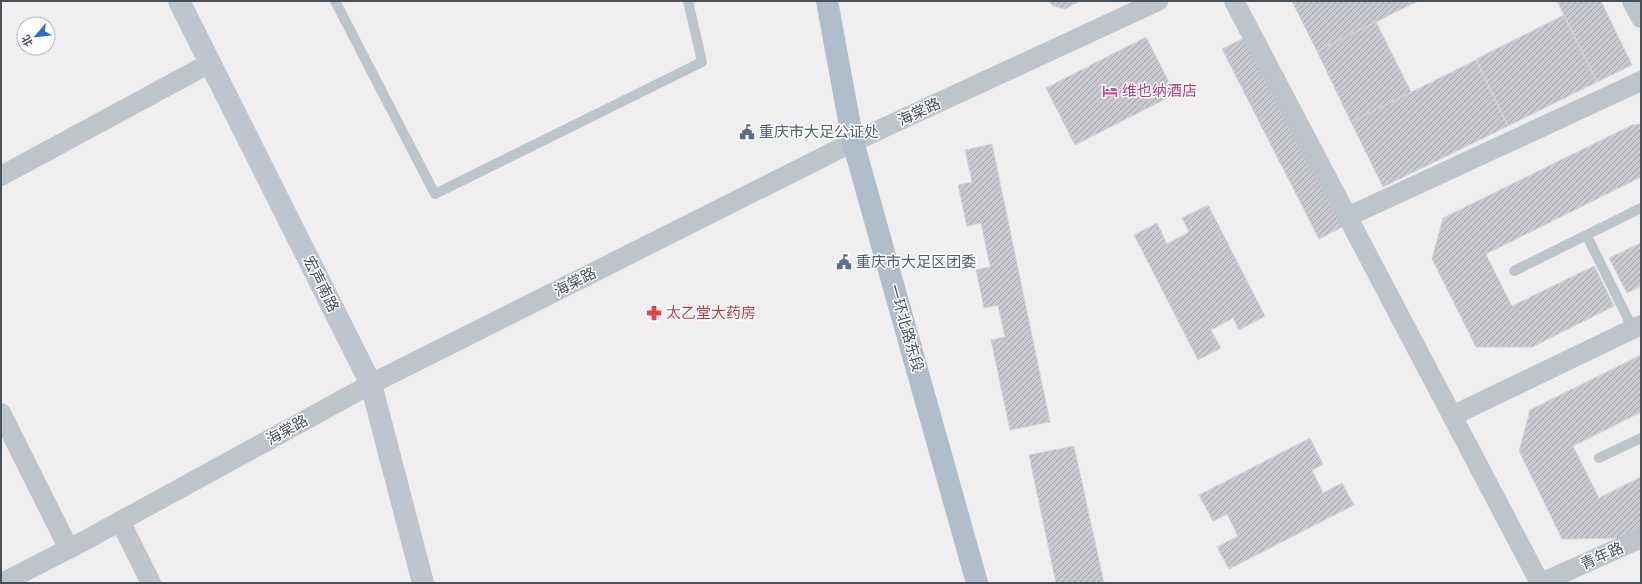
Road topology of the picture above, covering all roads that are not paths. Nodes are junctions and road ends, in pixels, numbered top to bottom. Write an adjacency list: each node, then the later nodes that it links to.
1 (178, 1): 9 (street, 宏声南路)
2 (334, 1): 3 (lane)
3 (688, 1)
4 (827, 1): 11 (main road, 一环北路东段)
5 (1158, 1): 11 (street, 海棠路)
6 (1234, 1): 14 (street)
7 (1632, 1): 8 (street)
8 (1641, 18)
9 (210, 63): 12 (street); 18 (street, 宏声南路)
10 (1641, 81): 14 (street)
11 (854, 142): 18 (street, 海棠路); 29 (main road, 一环北路东段)
12 (1, 176)
13 (1641, 208): 15 (lane)
14 (1347, 217): 20 (street)
15 (1587, 236): 16 (lane); 17 (lane)
16 (1514, 271)
17 (1637, 327): 20 (street)
18 (372, 384): 23 (street, 海棠路); 28 (street, 宏声南路)
19 (1, 413): 25 (street)
20 (1452, 416): 30 (street)
21 (1641, 438): 22 (lane)
22 (1599, 458)
23 (120, 521): 25 (street, 海棠路); 27 (street)
24 (1641, 538): 30 (street, 青年路)
25 (68, 549): 26 (street, 海棠路)
26 (2, 583)
27 (151, 583)
28 (424, 583)
29 (977, 583)
30 (1541, 583)

